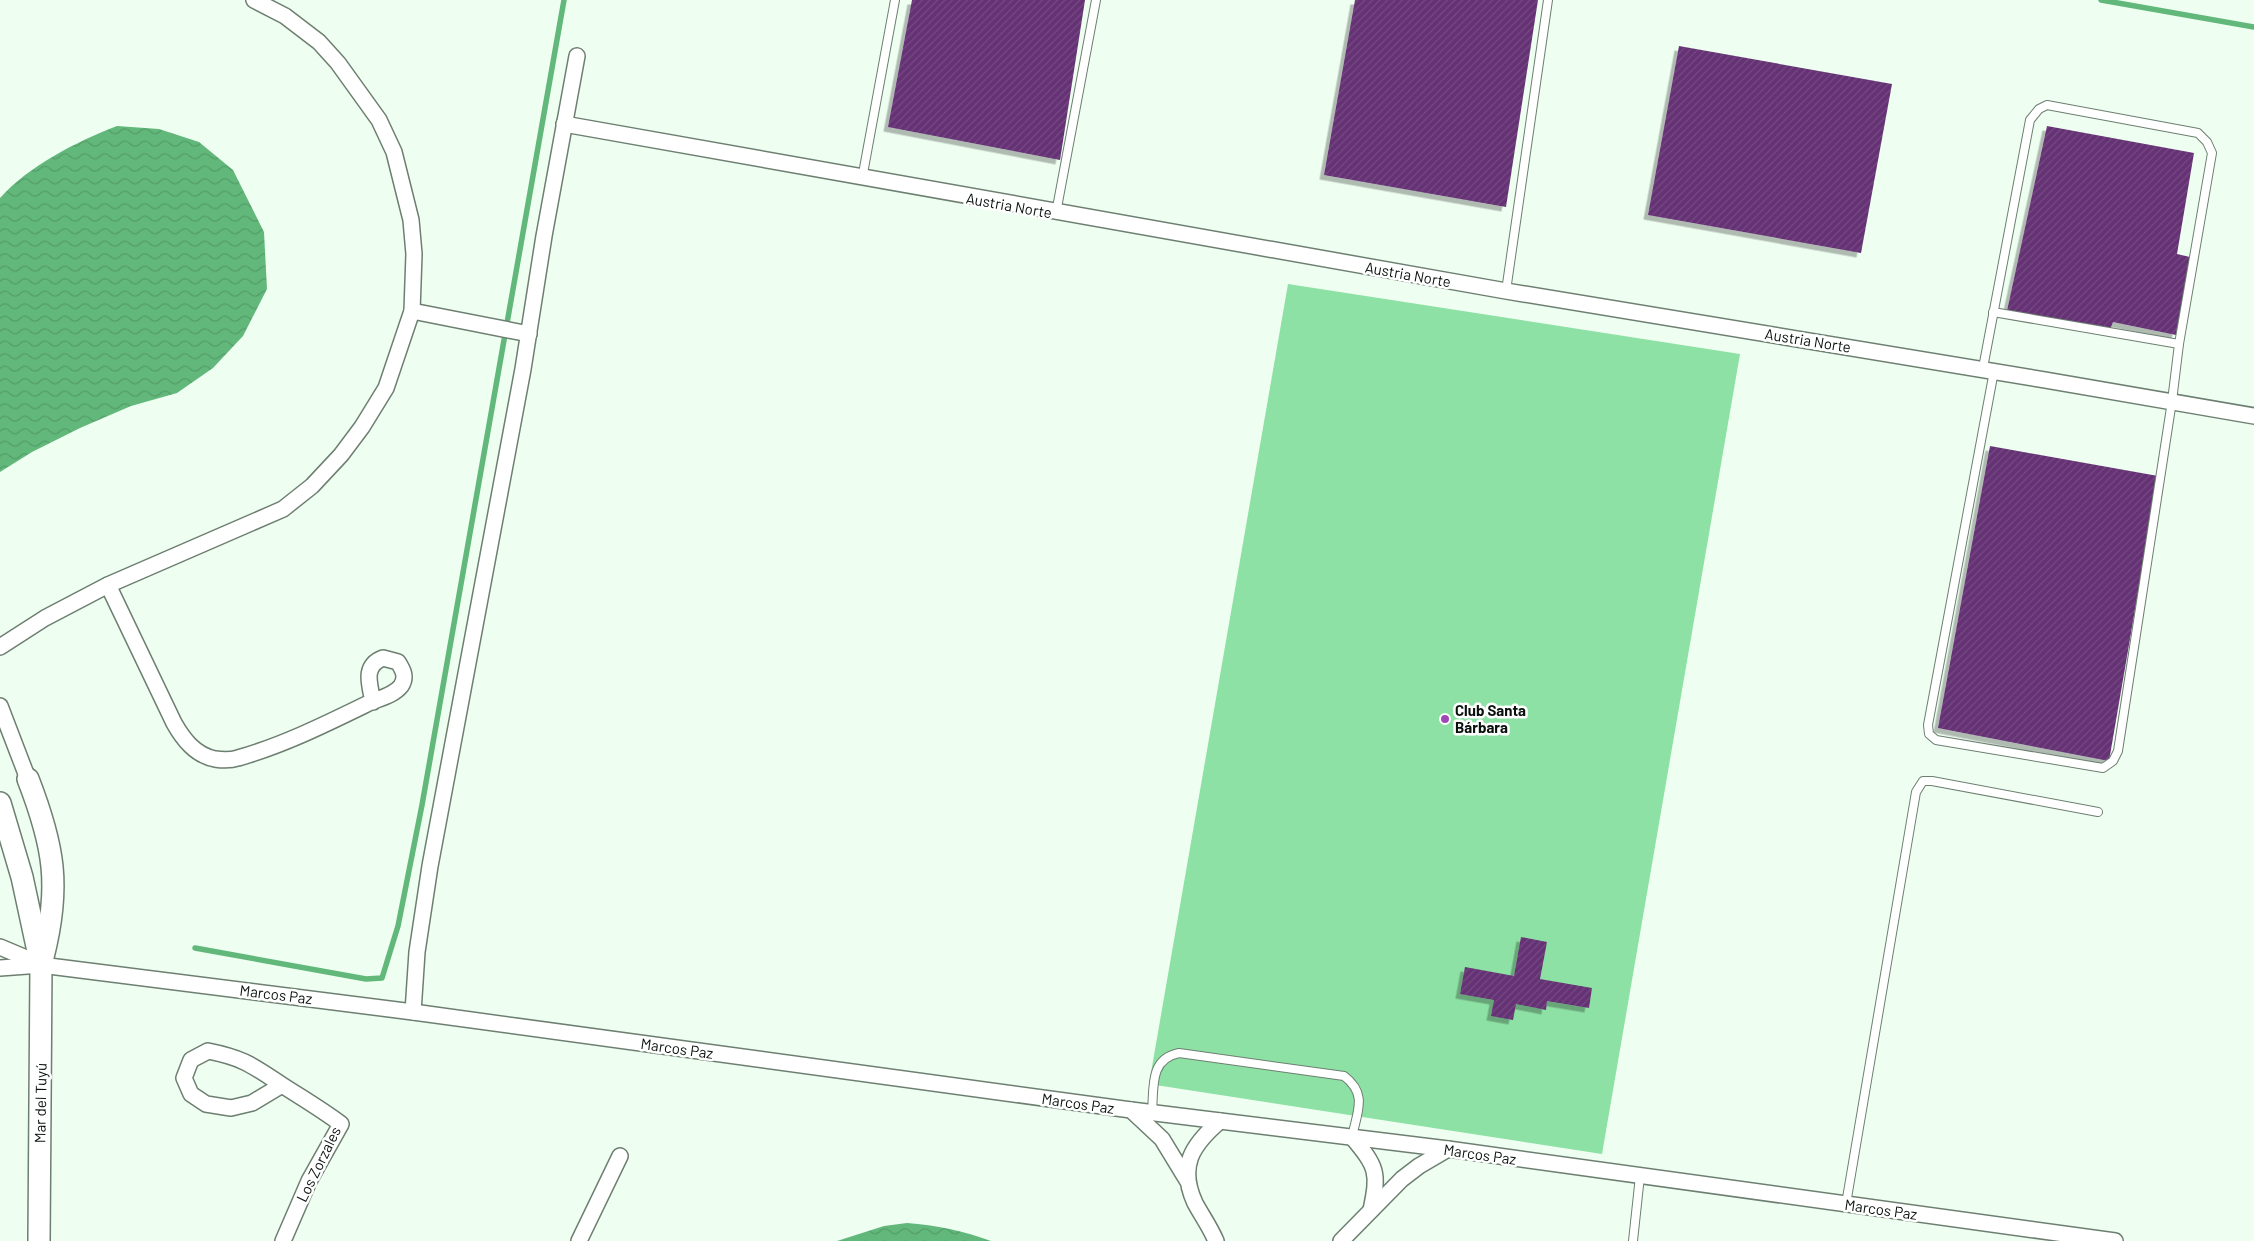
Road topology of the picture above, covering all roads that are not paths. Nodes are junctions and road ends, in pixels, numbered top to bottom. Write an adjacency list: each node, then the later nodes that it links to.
1 (254, 0): 10 (street)
2 (894, 0): 7 (lane)
3 (1096, 0): 8 (lane)
4 (1548, 0): 9 (lane)
5 (576, 56): 6 (street)
6 (564, 124): 7 (street, Austria Norte); 12 (street)
7 (862, 180): 8 (street, Austria Norte)
8 (1056, 213): 9 (street, Austria Norte)
9 (1506, 290): 14 (street, Austria Norte)
10 (412, 311): 12 (street); 17 (street)
11 (1993, 312): 13 (lane); 13 (lane); 14 (lane)
12 (523, 333): 27 (street)
13 (2179, 344): 15 (lane)
14 (1989, 370): 15 (street, Austria Norte); 15 (lane)
15 (2172, 402): 16 (street, Austria Norte)
16 (2254, 416)
17 (108, 584): 18 (street); 19 (street)
18 (0, 647)
19 (373, 702)
20 (0, 706): 21 (street)
21 (28, 779): 25 (street)
22 (0, 803): 25 (street)
23 (2098, 812): 37 (lane)
24 (0, 947): 25 (street)
25 (42, 964): 26 (street); 27 (street, Marcos Paz); 40 (street, Mar del Tuyú)
26 (0, 968)
27 (413, 1012): 29 (street, Marcos Paz)
28 (282, 1085): 28 (street, Los Zorzales); 41 (street, Los Zorzales)
29 (1131, 1110): 30 (street, Marcos Paz); 36 (street)
30 (1152, 1112): 31 (street, Marcos Paz); 32 (lane)
31 (1220, 1121): 32 (street, Marcos Paz); 36 (street)
32 (1352, 1137): 33 (street, Marcos Paz); 38 (street)
33 (1448, 1149): 35 (street, Marcos Paz); 38 (street)
34 (620, 1156): 42 (street)
35 (1640, 1176): 37 (street, Marcos Paz); 45 (lane)
36 (1187, 1180): 39 (street)
37 (1846, 1204): 46 (street, Marcos Paz)
38 (1371, 1210): 44 (street)
39 (1213, 1234): 43 (street)
40 (39, 1241)
41 (283, 1241)
42 (579, 1241)
43 (1227, 1241)
44 (1341, 1241)
45 (1633, 1241)
46 (2115, 1241)

